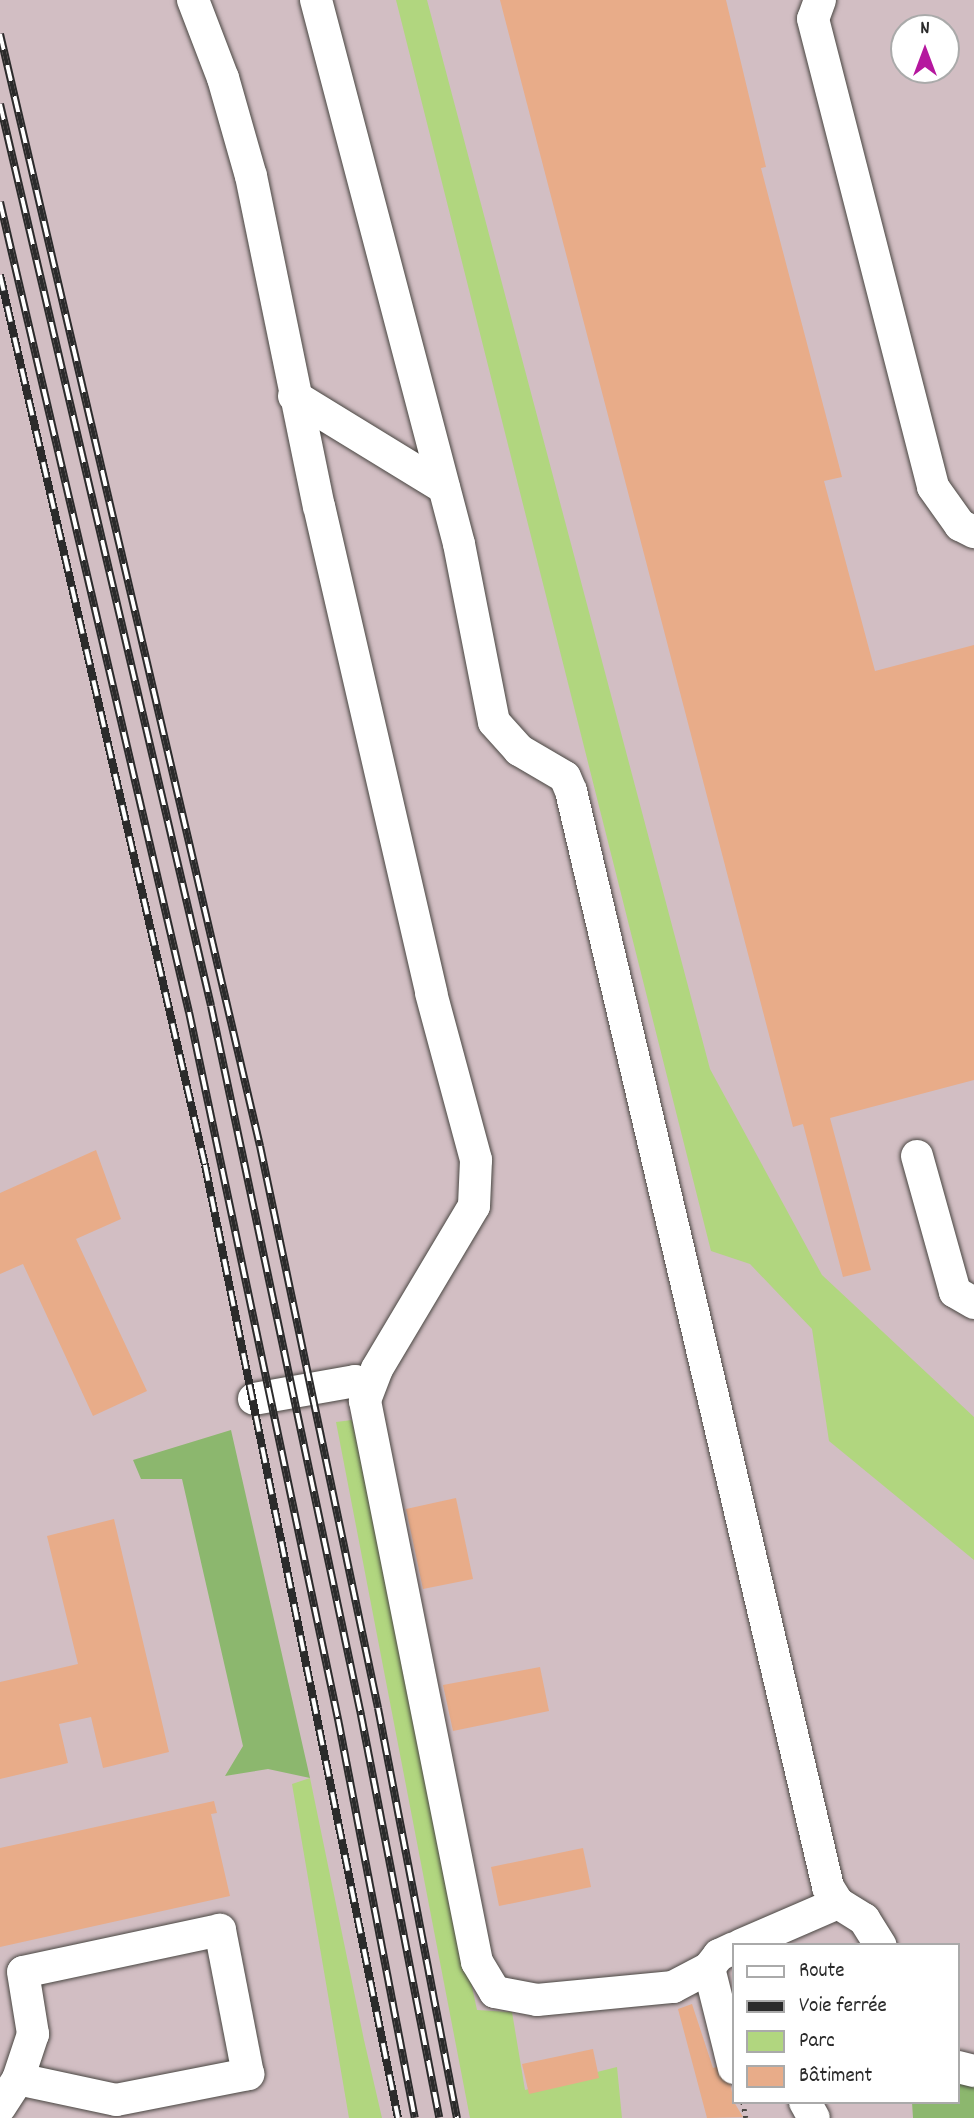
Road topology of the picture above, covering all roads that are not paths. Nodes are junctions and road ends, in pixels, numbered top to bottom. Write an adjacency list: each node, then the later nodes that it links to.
1 (192, 0): 4 (lane)
2 (316, 0): 5 (lane)
3 (821, 0): 6 (lane)
4 (295, 396): 5 (lane); 9 (lane)
5 (444, 488): 11 (lane)
6 (974, 531)
7 (917, 1156): 8 (lane)
8 (974, 1303)
9 (368, 1388): 10 (lane); 16 (lane)
10 (254, 1398)
11 (838, 1903): 12 (lane); 14 (lane)
12 (795, 1934): 13 (lane)
13 (751, 1943)
14 (879, 1943)
15 (732, 1949): 16 (lane)
16 (709, 1968): 17 (lane)
17 (732, 2060)
18 (18, 2079): 18 (lane); 19 (lane)
19 (0, 2107)

